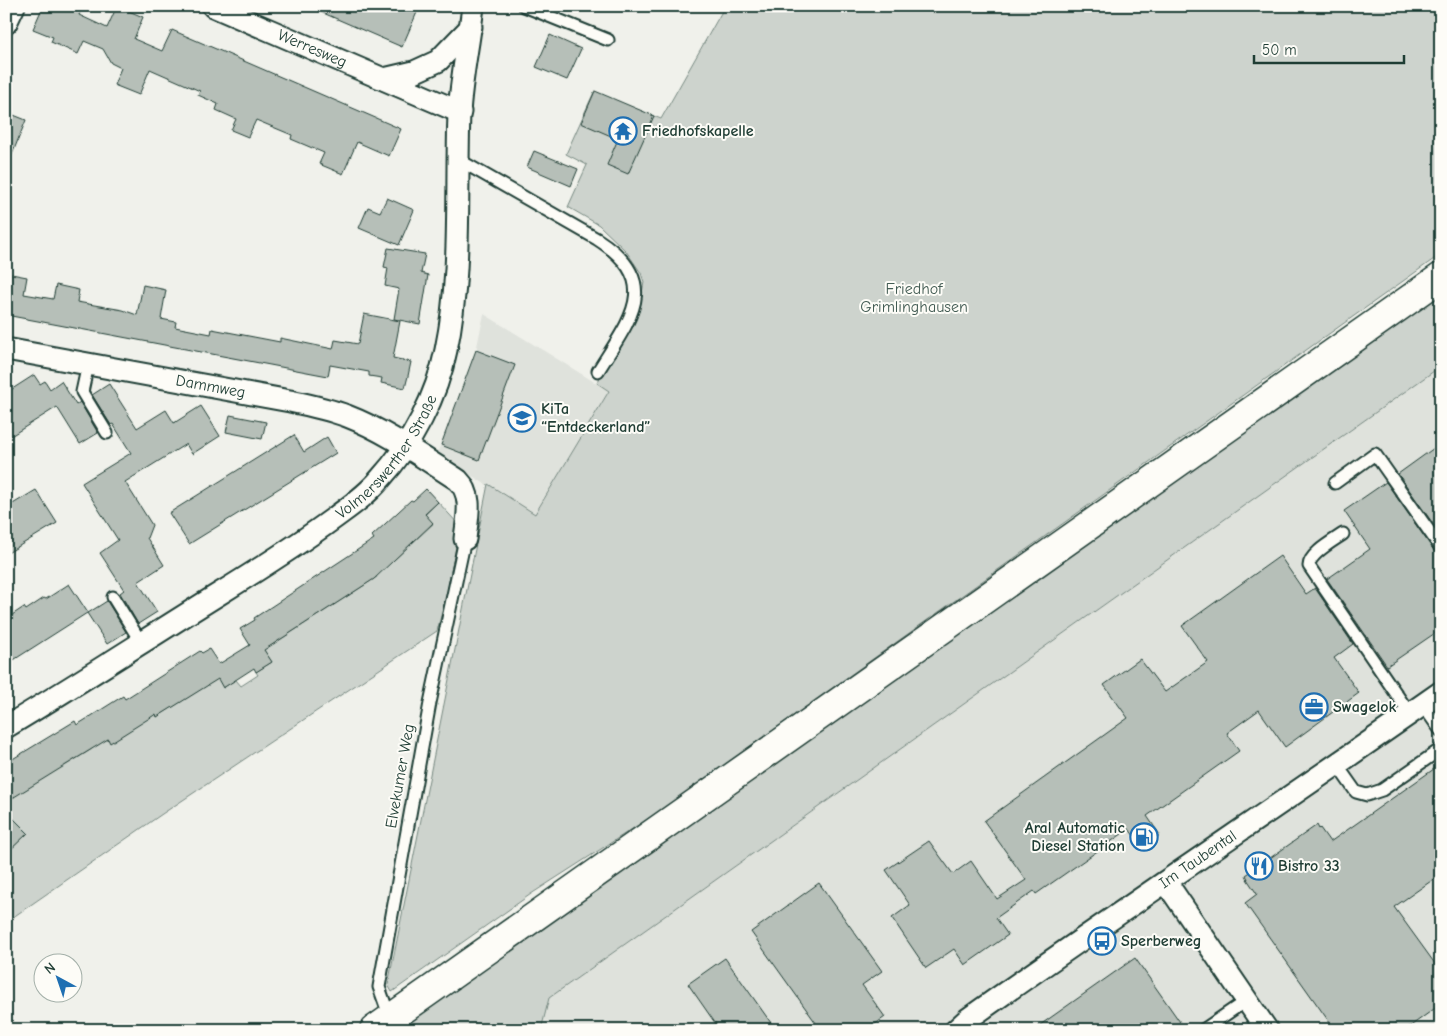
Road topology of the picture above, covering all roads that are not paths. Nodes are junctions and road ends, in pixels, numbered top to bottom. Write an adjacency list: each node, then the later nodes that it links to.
1 (14, 6): 5 (street)
2 (213, 6): 7 (street, Werresweg)
3 (524, 6): 6 (lane)
4 (472, 16): 7 (street); 8 (street, Volmerswerther Straße)
5 (6, 23)
6 (608, 40)
7 (384, 79): 8 (street, Werresweg)
8 (460, 112): 9 (street, Volmerswerther Straße)
9 (459, 160): 13 (lane); 15 (street, Volmerswerther Straße)
10 (1441, 278): 30 (main road)
11 (6, 349): 12 (street, Dammweg)
12 (88, 364): 14 (lane); 15 (street, Dammweg)
13 (598, 371)
14 (107, 433)
15 (406, 446): 18 (street, Dammweg); 21 (street, Volmerswerther Straße)
16 (1335, 483): 19 (lane)
17 (1343, 534): 23 (lane)
18 (465, 539): 30 (lane, Elvekumer Weg)
19 (1441, 548)
20 (113, 597): 21 (lane)
21 (142, 644): 24 (street, Volmerswerther Straße)
22 (1441, 692): 23 (street, Im Taubental)
23 (1416, 709): 25 (lane); 27 (street, Im Taubental)
24 (6, 727)
25 (1441, 731)
26 (1441, 749): 27 (lane)
27 (1337, 765): 28 (street, Im Taubental)
28 (1166, 882): 29 (street); 31 (street, Im Taubental)
29 (1247, 1000): 32 (lane); 33 (street)
30 (382, 1024)
31 (967, 1026)
32 (1203, 1030)
33 (1267, 1030)

